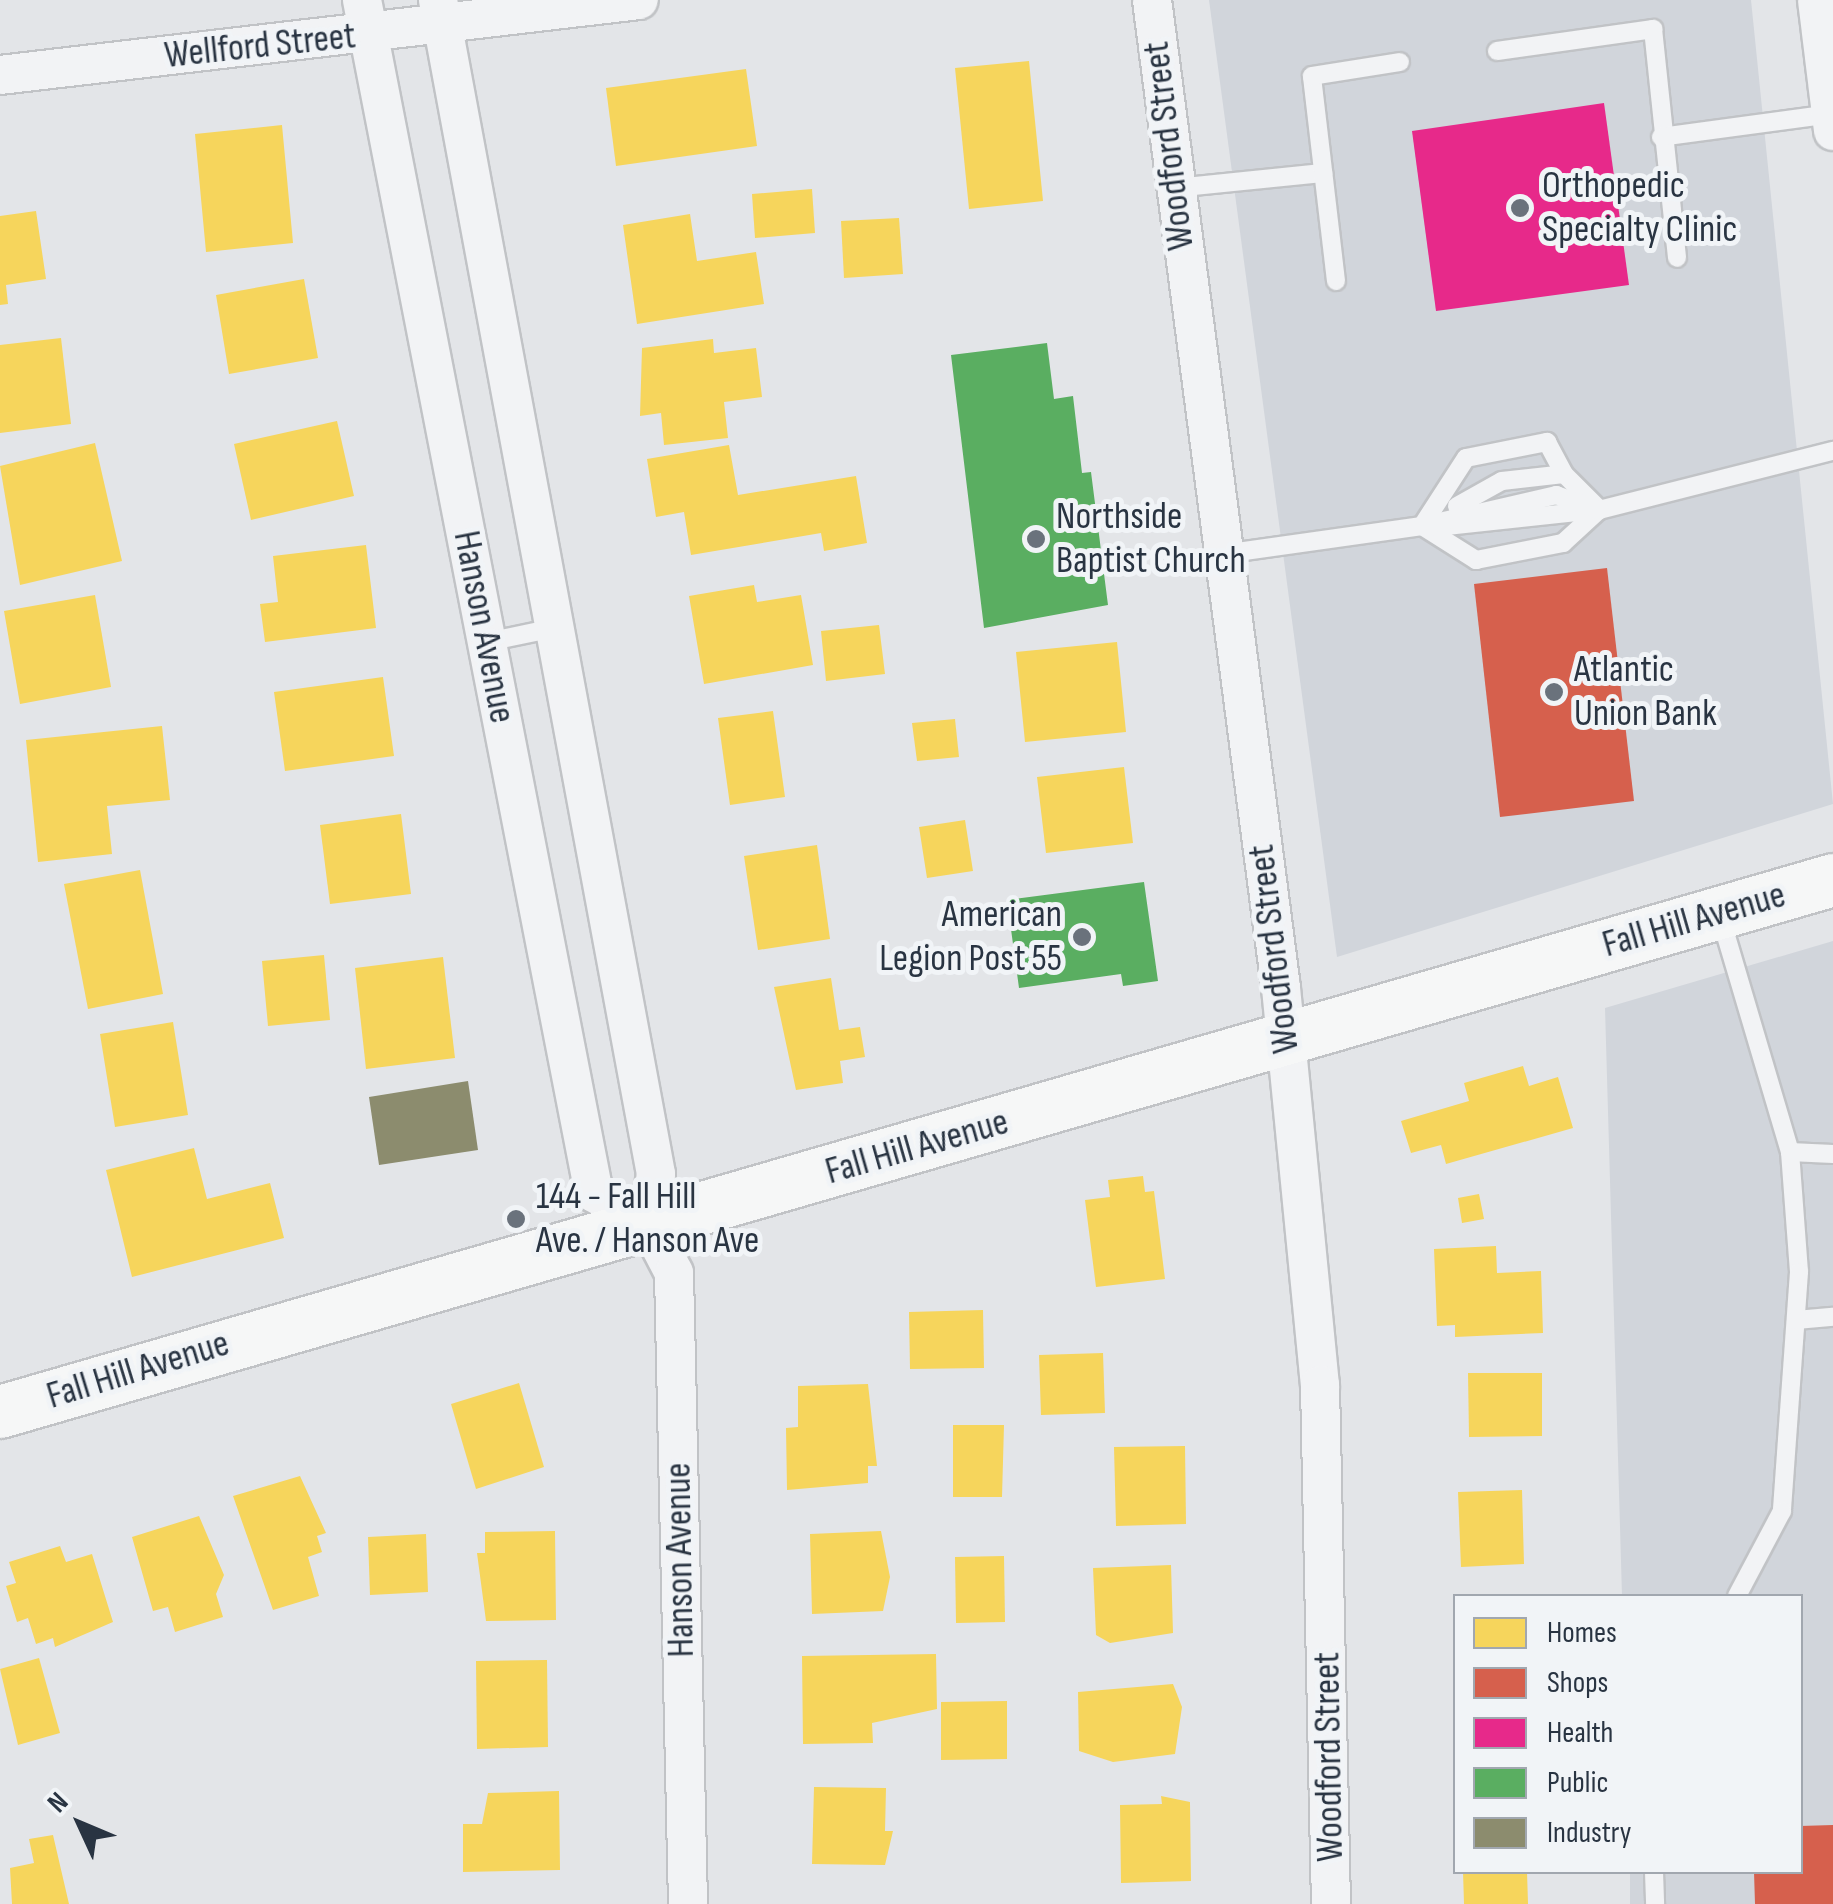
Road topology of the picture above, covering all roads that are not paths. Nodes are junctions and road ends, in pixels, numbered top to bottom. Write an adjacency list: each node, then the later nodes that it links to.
1 (639, 0): 4 (street, Wellford Street)
2 (1152, 0): 12 (street, Woodford Street)
3 (1818, 0): 9 (street)
4 (440, 12): 5 (street, Wellford Street); 20 (street, Hanson Avenue)
5 (365, 17): 8 (street, Wellford Street); 21 (street, Hanson Avenue)
6 (1497, 50): 10 (lane)
7 (1400, 62): 11 (lane)
8 (0, 75)
9 (1832, 122): 10 (lane)
10 (1661, 137): 13 (lane)
11 (1323, 173): 12 (lane); 14 (lane)
12 (1174, 188): 19 (street, Woodford Street)
13 (1678, 258)
14 (1336, 281)
15 (1833, 451): 17 (lane)
16 (1564, 474): 17 (lane); 18 (lane); 18 (lane)
17 (1600, 510): 18 (lane); 18 (lane)
18 (1422, 526): 19 (lane)
19 (1222, 554): 24 (street, Woodford Street)
20 (549, 630): 21 (lane); 27 (street, Hanson Avenue)
21 (487, 642): 27 (street, Hanson Avenue)
22 (1833, 880): 23 (main road, Fall Hill Avenue)
23 (1720, 912): 24 (main road, Fall Hill Avenue); 25 (lane)
24 (1286, 1042): 27 (main road, Fall Hill Avenue); 34 (street, Woodford Street)
25 (1790, 1152): 26 (lane); 29 (lane)
26 (1833, 1154)
27 (648, 1222): 30 (main road, Fall Hill Avenue); 33 (street, Hanson Avenue)
28 (1833, 1317): 29 (lane)
29 (1796, 1320): 31 (lane)
30 (0, 1412)
31 (1739, 1594)
32 (1654, 1874): 35 (lane)
33 (688, 1904)
34 (1331, 1904)
35 (1655, 1904)

